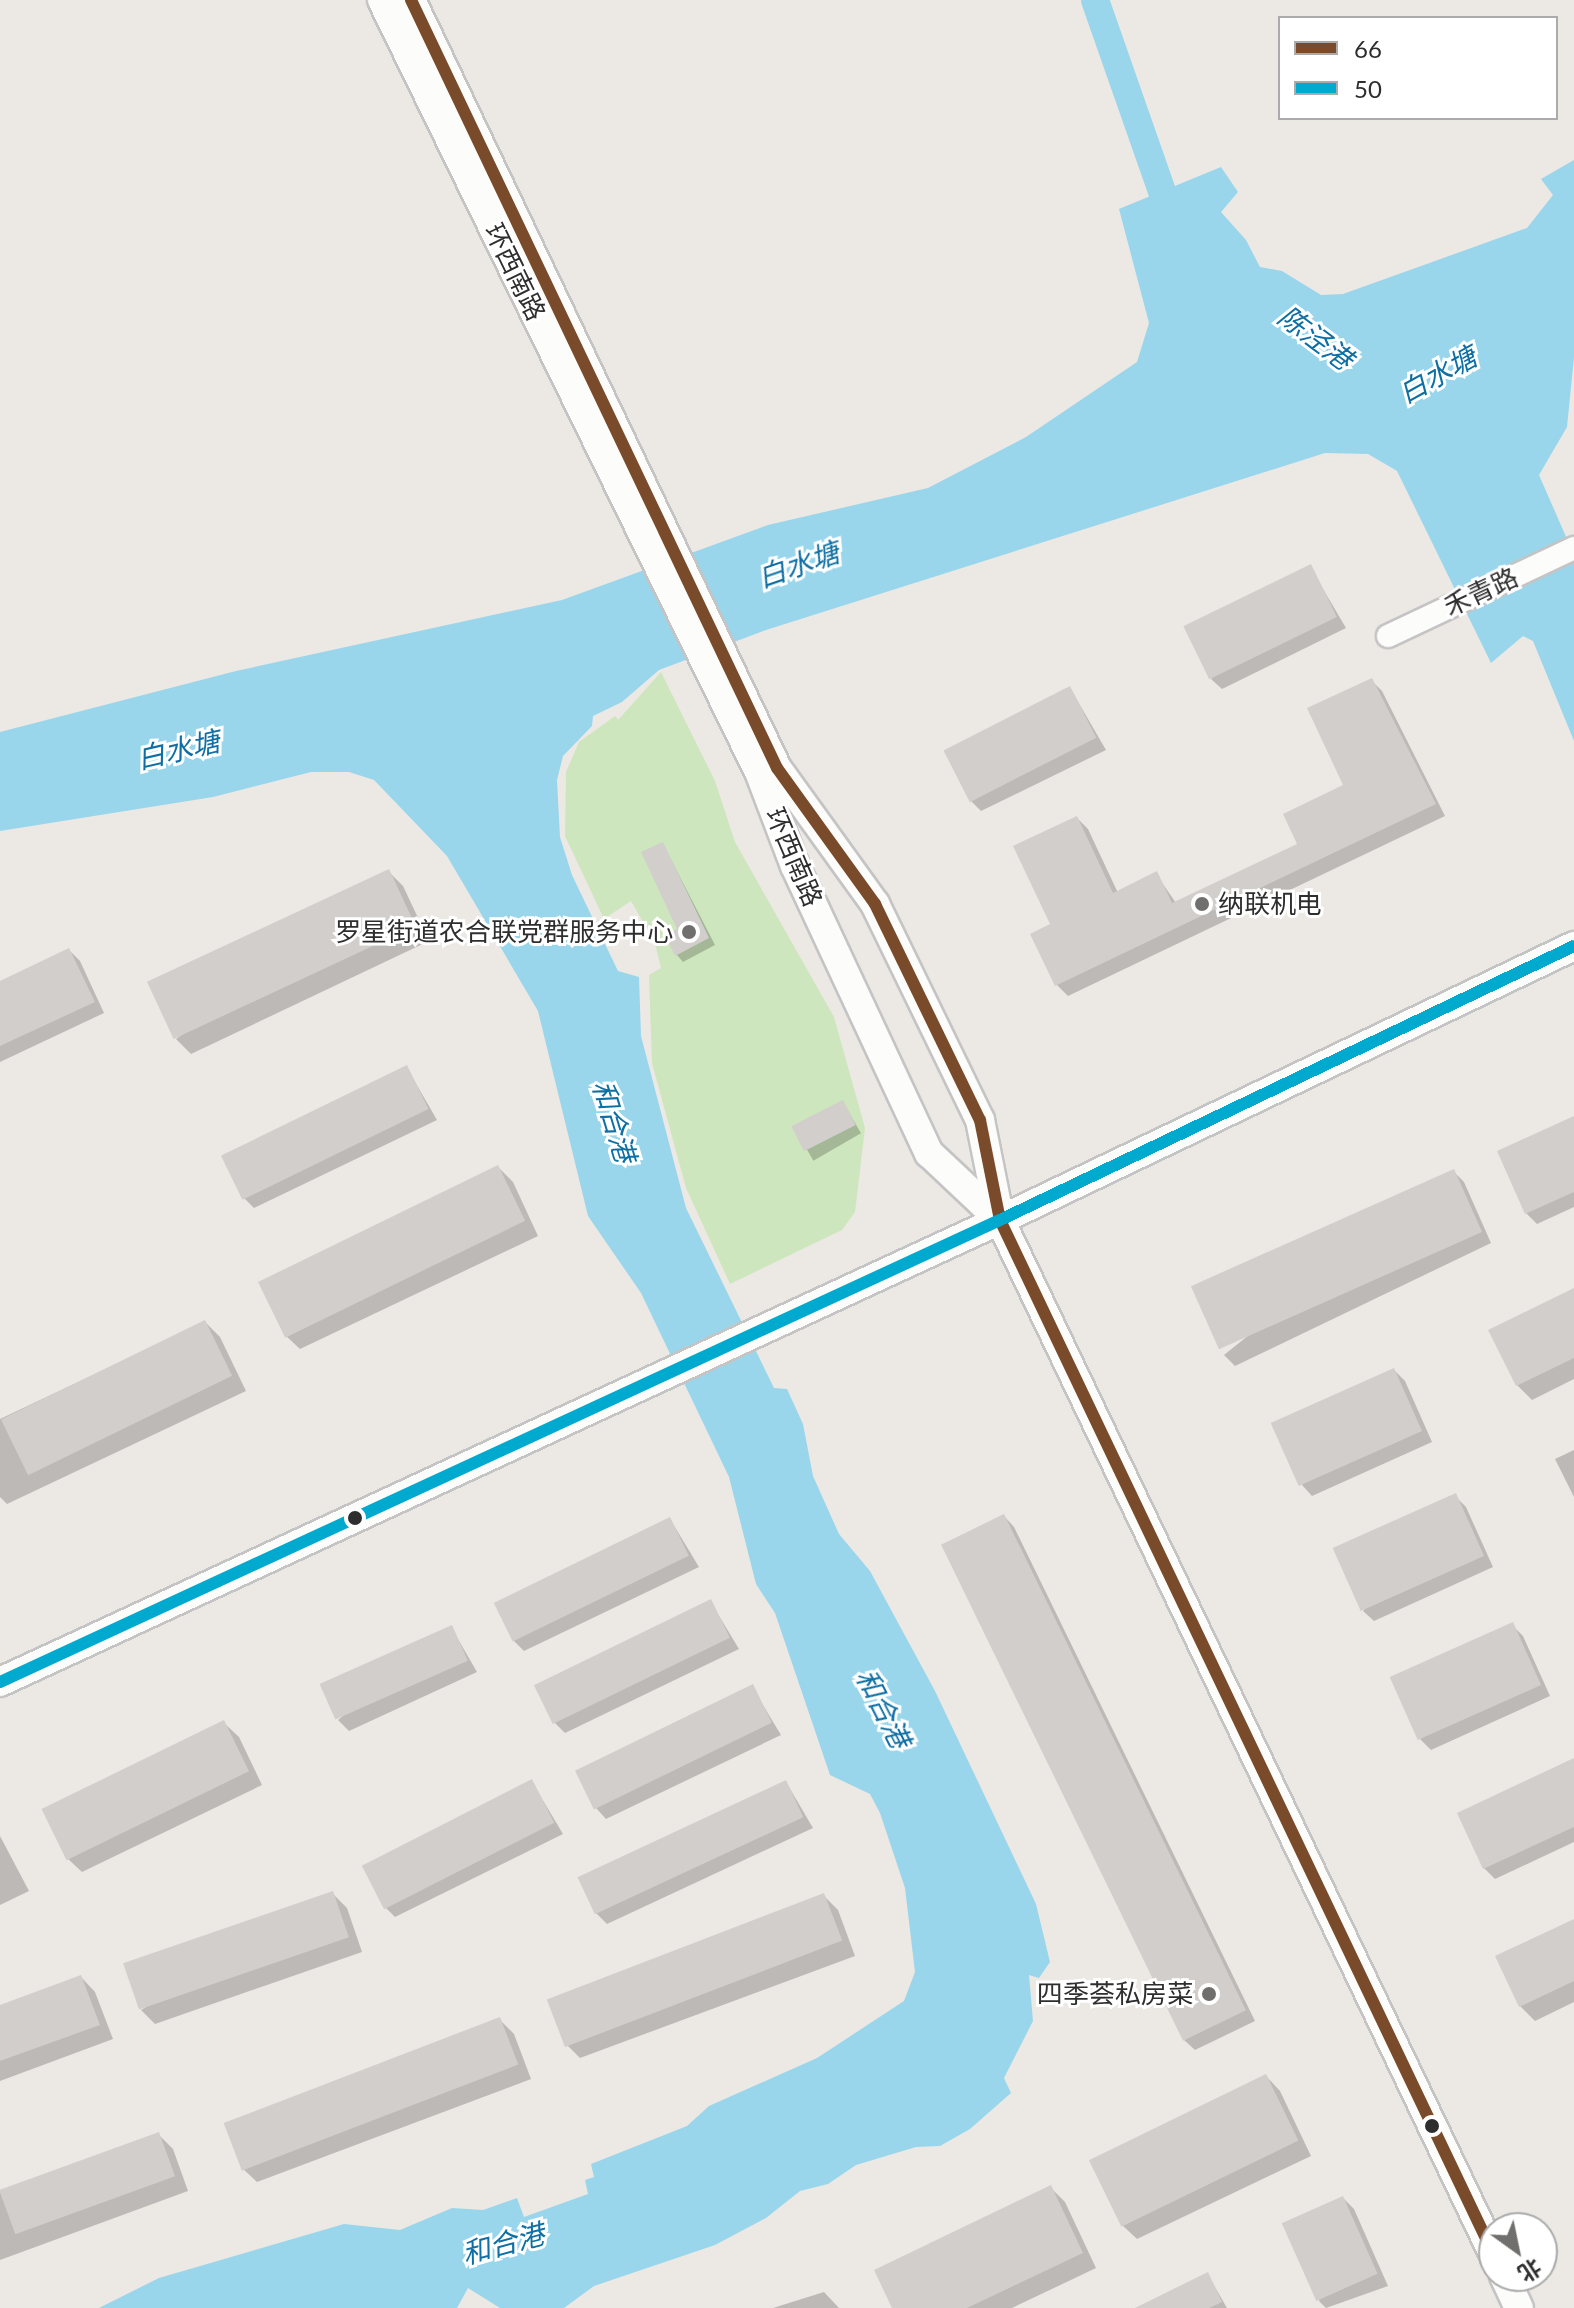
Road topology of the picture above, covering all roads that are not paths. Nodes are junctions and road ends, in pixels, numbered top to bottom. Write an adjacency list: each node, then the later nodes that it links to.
1 (382, 0): 3 (street, 环西南路)
2 (411, 0): 3 (street, 环西南路)
3 (624, 472): 6 (street, 环西南路)
4 (1574, 548): 5 (street, 禾青路)
5 (1388, 636)
6 (769, 771): 8 (street, 环西南路); 8 (street, 环西南路)
7 (1574, 946): 8 (street)
8 (1000, 1220): 9 (street); 10 (street, 环西南路)
9 (0, 1682)
10 (1478, 2221)

